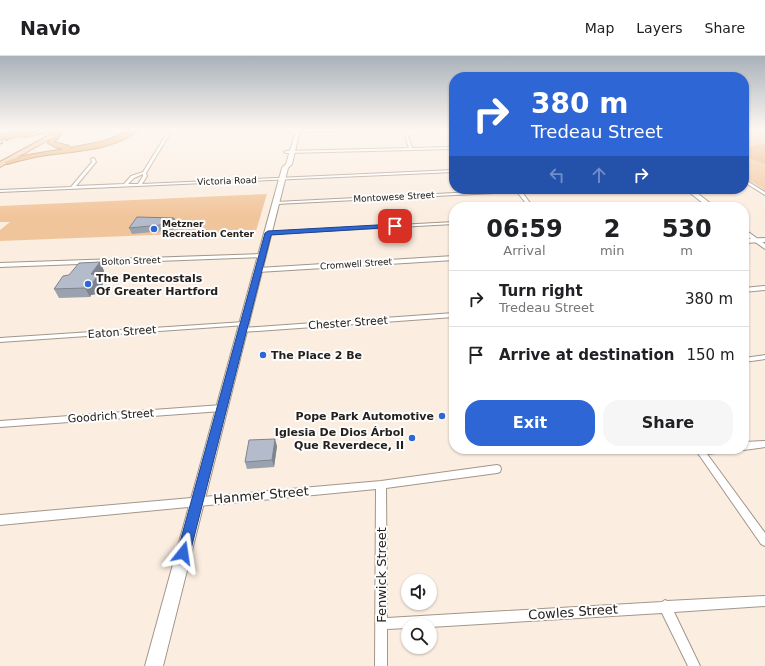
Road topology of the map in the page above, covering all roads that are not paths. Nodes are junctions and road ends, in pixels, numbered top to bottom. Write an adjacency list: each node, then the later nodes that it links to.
1 (17, 158): 6 (highway)
2 (153, 158): 9 (street)
3 (284, 158): 7 (main road)
4 (291, 158): 7 (main road)
5 (93, 159): 14 (street)
6 (2, 163)
7 (285, 168): 10 (main road)
8 (449, 171): 10 (street, Victoria Road)
9 (144, 173): 12 (street); 13 (street)
10 (282, 179): 12 (street, Victoria Road); 22 (main road)
11 (749, 183): 19 (street)
12 (139, 185): 13 (street, Victoria Road)
13 (125, 186): 14 (street, Victoria Road)
14 (72, 188): 15 (street, Victoria Road)
15 (0, 191)
16 (449, 194): 22 (street, Montowese Street)
17 (521, 194): 20 (street)
18 (695, 194): 21 (main road)
19 (765, 194)
20 (527, 202)
21 (705, 202)
22 (276, 203): 24 (main road)
23 (449, 222): 24 (street)
24 (268, 233): 30 (main road)
25 (749, 235): 26 (main road)
26 (756, 240): 27 (street); 28 (street); 29 (main road)
27 (765, 240)
28 (749, 241)
29 (765, 247)
30 (262, 256): 32 (street, Bolton Street); 33 (main road)
31 (449, 258): 33 (street, Cromwell Street)
32 (0, 265)
33 (258, 270): 37 (main road)
34 (765, 288): 35 (street)
35 (749, 290)
36 (449, 315): 37 (street, Chester Street)
37 (243, 327): 38 (street, Eaton Street); 41 (main road)
38 (0, 340)
39 (765, 357): 40 (street)
40 (749, 359)
41 (222, 408): 42 (street, Goodrich Street); 48 (main road)
42 (0, 424)
43 (765, 444): 44 (street)
44 (749, 446)
45 (703, 454): 50 (street)
46 (497, 469): 47 (street, Hanmer Street)
47 (381, 484): 48 (street, Hanmer Street); 53 (street, Fenwick Street)
48 (197, 501): 49 (street, Hanmer Street); 54 (main road)
49 (0, 520)
50 (765, 541)
51 (765, 601): 52 (street, Cowles Street)
52 (665, 606): 53 (street, Cowles Street); 56 (street)
53 (381, 624): 55 (street, Fenwick Street)
54 (154, 666)
55 (381, 666)
56 (694, 666)

